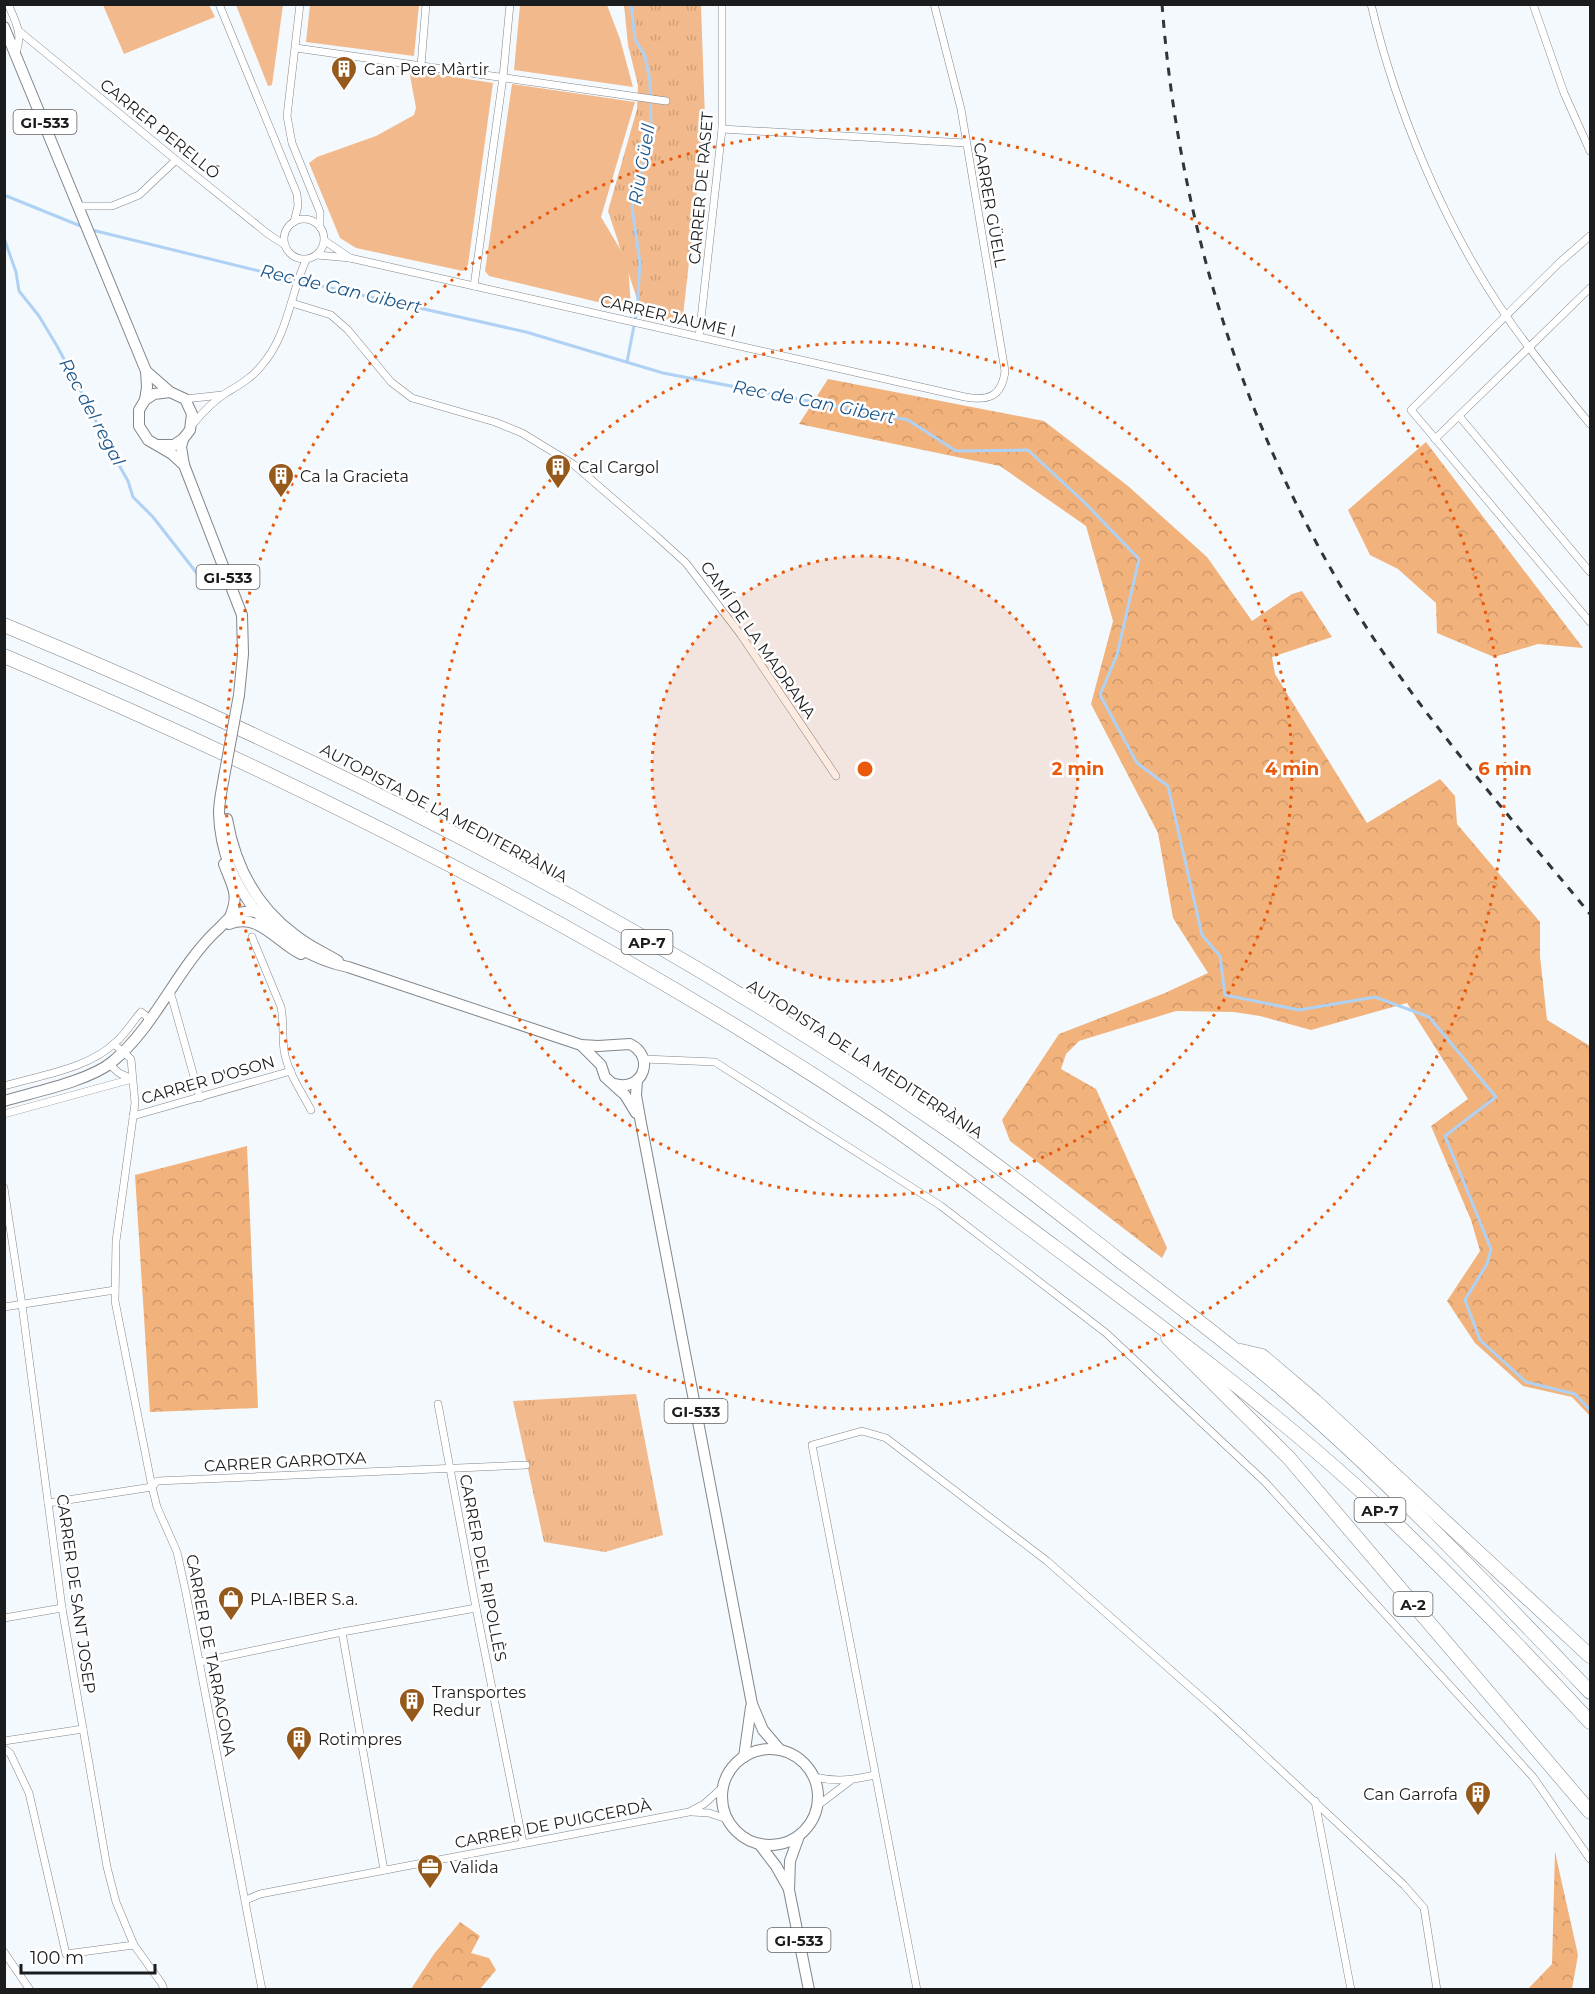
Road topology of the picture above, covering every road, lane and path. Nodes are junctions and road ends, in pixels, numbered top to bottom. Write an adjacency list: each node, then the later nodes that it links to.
1 (8, 4): 11 (street)
2 (219, 4): 22 (street)
3 (300, 4): 12 (street)
4 (426, 4): 14 (street)
5 (510, 4): 15 (street)
6 (722, 4): 17 (street, CARRER DE RASET)
7 (934, 4): 18 (street, CARRER GÜELL)
8 (1371, 4): 35 (street)
9 (1533, 4): 19 (street)
10 (4, 27): 13 (main road, GI-533)
11 (19, 31): 13 (street); 20 (street, CARRER PERELLÓ)
12 (296, 48): 14 (street); 23 (street)
13 (16, 53): 21 (main road, GI-533)
14 (421, 66): 15 (street)
15 (503, 77): 16 (street); 32 (street)
16 (666, 100)
17 (722, 129): 18 (street); 36 (street, CARRER DE RASET)
18 (965, 143): 43 (street, CARRER GÜELL)
19 (1590, 151)
20 (176, 159): 21 (street); 26 (street, CARRER PERELLÓ)
21 (80, 206): 38 (main road, GI-533)
22 (294, 222): 23 (street); 26 (street)
23 (320, 226): 25 (street)
24 (1590, 236): 35 (street)
25 (325, 241): 27 (street); 29 (street, CARRER JAUME I)
26 (285, 245): 28 (street)
27 (317, 255): 29 (street, CARRER JAUME I); 30 (street)
28 (296, 258): 30 (street); 31 (street)
29 (350, 258): 32 (street, CARRER JAUME I)
30 (306, 260): 31 (street)
31 (297, 278): 34 (street)
32 (474, 286): 36 (street, CARRER JAUME I)
33 (1590, 288): 37 (street)
34 (293, 299): 40 (street); 55 (street, CAMÍ DE LA MADRANA)
35 (1506, 316): 37 (street); 48 (street)
36 (699, 337): 43 (street, CARRER JAUME I)
37 (1529, 347): 44 (street); 46 (street)
38 (146, 371): 39 (main road, GI-533); 42 (main road, GI-533)
39 (170, 392): 41 (main road, GI-533); 42 (main road)
40 (224, 394): 41 (street); 45 (street)
41 (184, 399): 45 (main road)
42 (145, 400): 49 (main road, GI-533)
43 (981, 400)
44 (1459, 416): 48 (street); 51 (street)
45 (192, 424): 47 (main road)
46 (1590, 424)
47 (183, 439): 49 (main road); 50 (main road, GI-533)
48 (1435, 439): 52 (street)
49 (158, 445): 50 (main road, GI-533)
50 (184, 465): 56 (main road, GI-533, bridge)
51 (1590, 572)
52 (1590, 622)
53 (4, 625): 90 (highway, AUTOPISTA DE LA MEDITERRÀNIA / AP-7)
54 (4, 656): 89 (highway, AP-7)
55 (836, 776)
56 (222, 789): 57 (main road, GI-533); 62 (main road, GI-533)
57 (219, 813): 58 (main road, GI-533); 59 (main road)
58 (256, 911): 59 (main road); 62 (main road); 63 (main road, GI-533)
59 (230, 917): 60 (main road)
60 (221, 927): 63 (main road); 65 (main road)
61 (252, 937): 74 (street)
62 (307, 943): 64 (main road, GI-533)
63 (318, 958): 64 (main road, GI-533)
64 (348, 967): 68 (main road, GI-533)
65 (170, 991): 66 (main road); 79 (street)
66 (150, 1019): 67 (street); 70 (main road)
67 (114, 1044): 70 (street); 78 (street)
68 (581, 1045): 69 (main road, GI-533); 73 (main road, GI-533)
69 (614, 1045): 71 (main road, GI-533); 73 (main road)
70 (127, 1056): 72 (main road); 75 (street, CARRER DE TARRAGONA)
71 (644, 1059): 76 (main road, GI-533); 122 (street)
72 (109, 1064): 75 (street); 80 (main road)
73 (602, 1065): 77 (main road, GI-533)
74 (291, 1071): 79 (street, CARRER D'OSON); 81 (street)
75 (132, 1079): 82 (street); 83 (street, CARRER DE TARRAGONA)
76 (638, 1080): 77 (main road); 84 (main road, GI-533)
77 (615, 1084): 84 (main road, GI-533)
78 (4, 1086)
79 (200, 1098): 83 (street, CARRER D'OSON)
80 (4, 1101)
81 (311, 1110)
82 (4, 1114)
83 (133, 1116): 86 (street, CARRER DE TARRAGONA)
84 (640, 1118): 103 (main road, GI-533)
85 (4, 1188): 87 (street, CARRER DE SANT JOSEP)
86 (115, 1290): 87 (street); 94 (street, CARRER DE TARRAGONA)
87 (22, 1305): 88 (street); 95 (street, CARRER DE SANT JOSEP)
88 (4, 1307)
89 (1150, 1318): 104 (highway, AP-7); 117 (highway, A-2)
90 (1236, 1350): 100 (highway); 102 (highway, AUTOPISTA DE LA MEDITERRÀNIA / AP-7)
91 (438, 1404): 93 (street, CARRER DEL RIPOLLÈS)
92 (526, 1465): 93 (street, CARRER GARROTXA)
93 (450, 1467): 94 (street, CARRER GARROTXA); 97 (street, CARRER DEL RIPOLLÈS)
94 (152, 1487): 95 (street, CARRER GARROTXA); 101 (street, CARRER DE TARRAGONA)
95 (48, 1503): 96 (street, CARRER DE SANT JOSEP)
96 (62, 1608): 98 (street); 105 (street, CARRER DE SANT JOSEP)
97 (476, 1608): 99 (street); 120 (street, CARRER DEL RIPOLLÈS)
98 (4, 1618)
99 (342, 1632): 101 (street); 123 (street)
100 (1590, 1656)
101 (200, 1662): 125 (street, CARRER DE TARRAGONA)
102 (1590, 1692)
103 (752, 1704): 108 (main road, GI-533); 109 (main road, GI-533)
104 (1590, 1722)
105 (83, 1729): 106 (street); 126 (street, CARRER DE SANT JOSEP)
106 (4, 1741)
107 (4, 1749): 126 (street)
108 (780, 1750): 109 (main road); 111 (main road, GI-533)
109 (744, 1757): 113 (main road, GI-533)
110 (875, 1775): 112 (street); 114 (street); 132 (street)
111 (814, 1777): 112 (street); 115 (main road)
112 (850, 1780): 115 (street)
113 (723, 1787): 116 (street, CARRER DE PUIGCERDÀ); 118 (main road)
114 (1315, 1801): 133 (street); 134 (street)
115 (817, 1806): 119 (main road, GI-533)
116 (689, 1812): 118 (street, CARRER DE PUIGCERDÀ); 120 (street, CARRER DE PUIGCERDÀ)
117 (1590, 1812)
118 (727, 1818): 121 (main road, GI-533)
119 (799, 1836): 121 (main road); 124 (main road, GI-533)
120 (523, 1843): 123 (street, CARRER DE PUIGCERDÀ)
121 (760, 1845): 124 (main road, GI-533)
122 (1590, 1859)
123 (384, 1870): 125 (street, CARRER DE PUIGCERDÀ)
124 (789, 1890): 131 (main road, GI-533)
125 (246, 1900): 130 (street, CARRER DE TARRAGONA)
126 (134, 1945): 129 (street, CARRER DE SANT JOSEP)
127 (4, 1952): 128 (street)
128 (30, 1989)
129 (164, 1989)
130 (262, 1989)
131 (809, 1989)
132 (917, 1989)
133 (1351, 1989)
134 (1437, 1989)

